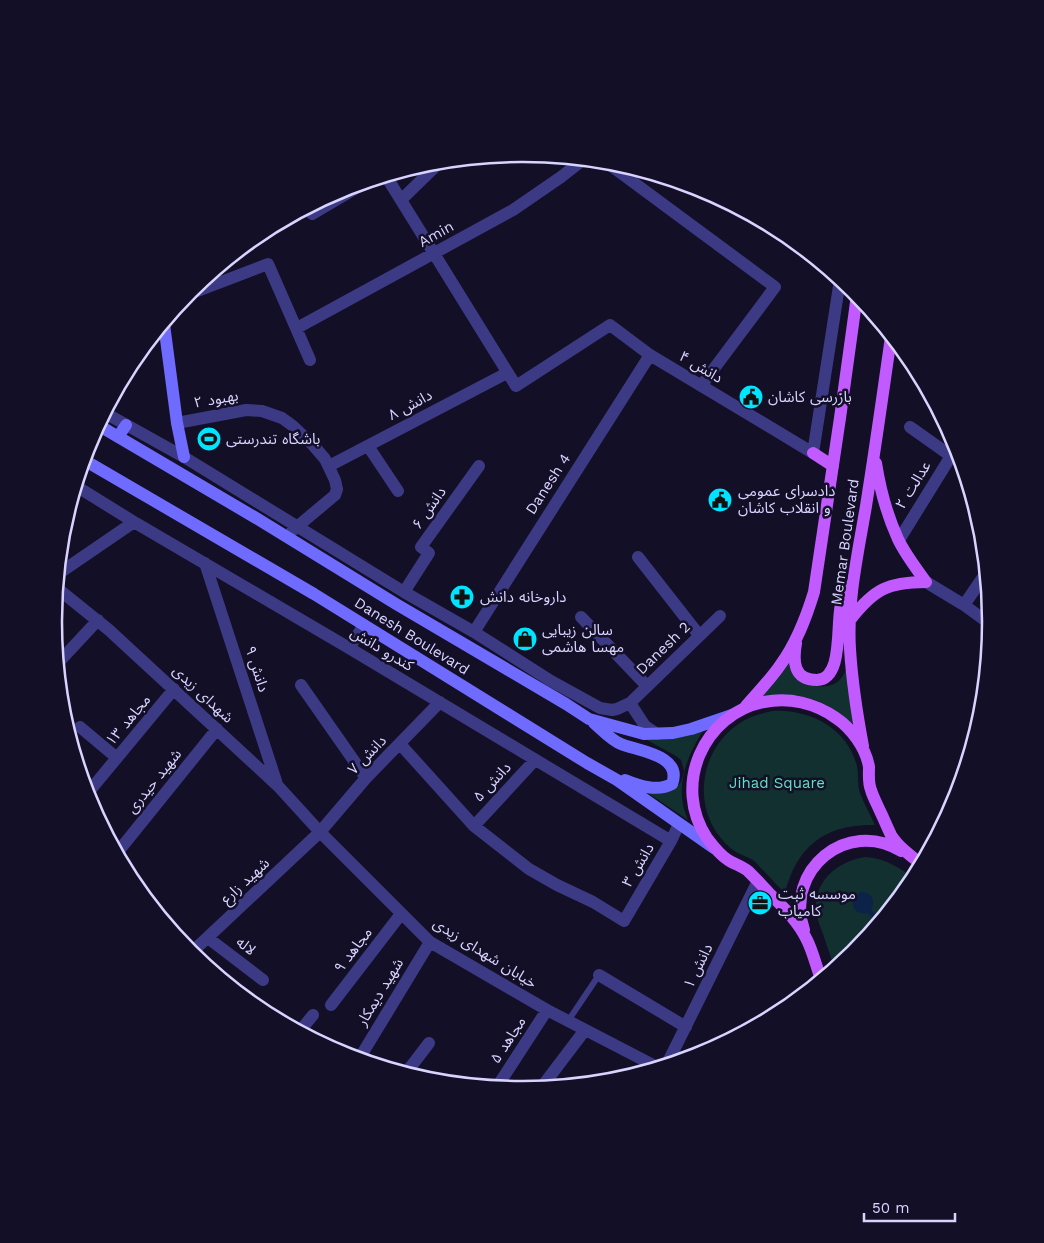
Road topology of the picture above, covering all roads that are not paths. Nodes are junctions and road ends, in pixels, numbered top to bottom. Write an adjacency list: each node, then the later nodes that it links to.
1 (576, 165): 8 (street, Amin)
2 (430, 171): 5 (street)
3 (621, 173): 18 (street)
4 (390, 182): 5 (street)
5 (401, 200): 8 (street)
6 (325, 206): 7 (street)
7 (312, 214)
8 (434, 254): 12 (street, Amin); 17 (street)
9 (207, 287): 12 (street)
10 (839, 289): 27 (street)
11 (855, 306): 34 (main road, Memar Boulevard)
12 (297, 328): 16 (street)
13 (165, 333): 20 (main road)
14 (890, 346): 28 (main road, Memar Boulevard)
15 (650, 355): 17 (street, دانش ۴); 18 (street, دانش ۴); 56 (street, Danesh 4)
16 (310, 360)
17 (507, 373): 25 (street, دانش ۸)
18 (701, 386): 27 (street, دانش ۴)
19 (111, 416): 21 (street)
20 (177, 423): 30 (main road); 32 (street, بهبود ۲)
21 (126, 425): 24 (main road); 30 (street)
22 (910, 427): 26 (street)
23 (105, 429): 24 (main road, Danesh Boulevard)
24 (118, 437): 39 (main road, Danesh Boulevard)
25 (368, 446): 32 (street, دانش ۸); 36 (street)
26 (948, 449)
27 (813, 453): 34 (main road)
28 (875, 453): 40 (main road); 46 (main road, Memar Boulevard)
29 (951, 456): 40 (street, عدالت ۲)
30 (184, 457): 38 (street)
31 (91, 464): 55 (main road, Danesh Boulevard)
32 (329, 466): 38 (street)
33 (479, 466): 47 (street, دانش ۶)
34 (833, 466): 58 (main road, Memar Boulevard)
35 (82, 490): 37 (street, کندرو دانش)
36 (398, 491)
37 (134, 522): 42 (street, کندرو دانش); 43 (street)
38 (297, 527): 39 (street); 47 (street)
39 (287, 536): 68 (main road, Danesh Boulevard)
40 (899, 540): 44 (main road)
41 (638, 557): 57 (street)
42 (205, 563): 59 (street, کندرو دانش); 79 (street, دانش ۹)
43 (65, 569)
44 (926, 582): 49 (street); 54 (main road)
45 (980, 582): 49 (street)
46 (853, 583): 54 (main road, Memar Boulevard); 58 (main road)
47 (404, 592): 56 (street)
48 (63, 593): 53 (street, شهدای زیدی)
49 (964, 605): 52 (street)
50 (720, 616): 57 (street, Danesh 2)
51 (581, 617): 62 (street)
52 (982, 618)
53 (98, 620): 60 (street); 63 (street, شهدای زیدی)
54 (850, 620): 73 (main road, Memar Boulevard)
55 (364, 625): 59 (street); 76 (main road, Danesh Boulevard)
56 (474, 632): 65 (street)
57 (699, 635): 62 (street, Danesh 2)
58 (798, 636): 66 (main road, Memar Boulevard)
59 (349, 648): 64 (street, کندرو دانش)
60 (64, 657)
61 (301, 685): 77 (street)
62 (647, 686): 65 (street, Danesh 2)
63 (174, 690): 70 (street, شهدای زیدی); 74 (street, مجاهد ۱۳)
64 (440, 702): 72 (street, دانش ۷); 75 (street, کندرو دانش)
65 (630, 703): 71 (street)
66 (744, 708): 67 (main road); 73 (main road)
67 (732, 715): 71 (main road, Danesh Boulevard); 85 (main road)
68 (589, 719): 71 (main road, Danesh Boulevard); 76 (main road)
69 (80, 727): 74 (street)
70 (217, 730): 79 (street, شهدای زیدی); 84 (street, شهید حیدری)
71 (658, 734)
72 (400, 744): 77 (street, دانش ۷); 81 (street)
73 (863, 751): 86 (main road)
74 (117, 758): 78 (street, مجاهد ۱۳)
75 (534, 760): 81 (street, دانش ۵); 83 (street, کندرو دانش)
76 (600, 770): 80 (main road, Danesh Boulevard)
77 (366, 778): 82 (street, دانش ۷)
78 (93, 786)
79 (278, 786): 82 (street, شهدای زیدی)
80 (680, 824): 83 (street, دانش ۳); 85 (main road, Danesh Boulevard)
81 (474, 826): 83 (street, دانش ۳)
82 (320, 832): 89 (street, خیابان شهدای زیدی); 90 (street, شهید زارع)
83 (671, 841)
84 (122, 846)
85 (716, 849): 88 (main road)
86 (915, 858)
87 (915, 859): 91 (main road)
88 (758, 881): 91 (main road); 102 (street, دانش ۱)
89 (400, 914): 92 (street, خیابان شهدای زیدی); 97 (street, مجاهد ۹)
90 (208, 938): 93 (street, شهید زارع); 96 (street, لاله)
91 (808, 940): 94 (main road)
92 (430, 942): 98 (street, خیابان شهدای زیدی); 105 (street, شهید دیمکار)
93 (198, 947)
94 (819, 972)
95 (599, 975): 100 (lane); 102 (street)
96 (263, 980)
97 (331, 1005)
98 (547, 1010): 100 (street, خیابان شهدای زیدی); 109 (street, مجاهد ۵)
99 (313, 1015): 101 (street)
100 (568, 1021): 103 (street, خیابان شهدای زیدی)
101 (304, 1026)
102 (686, 1027): 106 (street, دانش ۱)
103 (585, 1030): 107 (street, خیابان شهدای زیدی); 110 (street)
104 (429, 1043): 108 (street)
105 (365, 1054)
106 (671, 1057)
107 (648, 1063)
108 (411, 1067)
109 (501, 1080)
110 (547, 1080)

